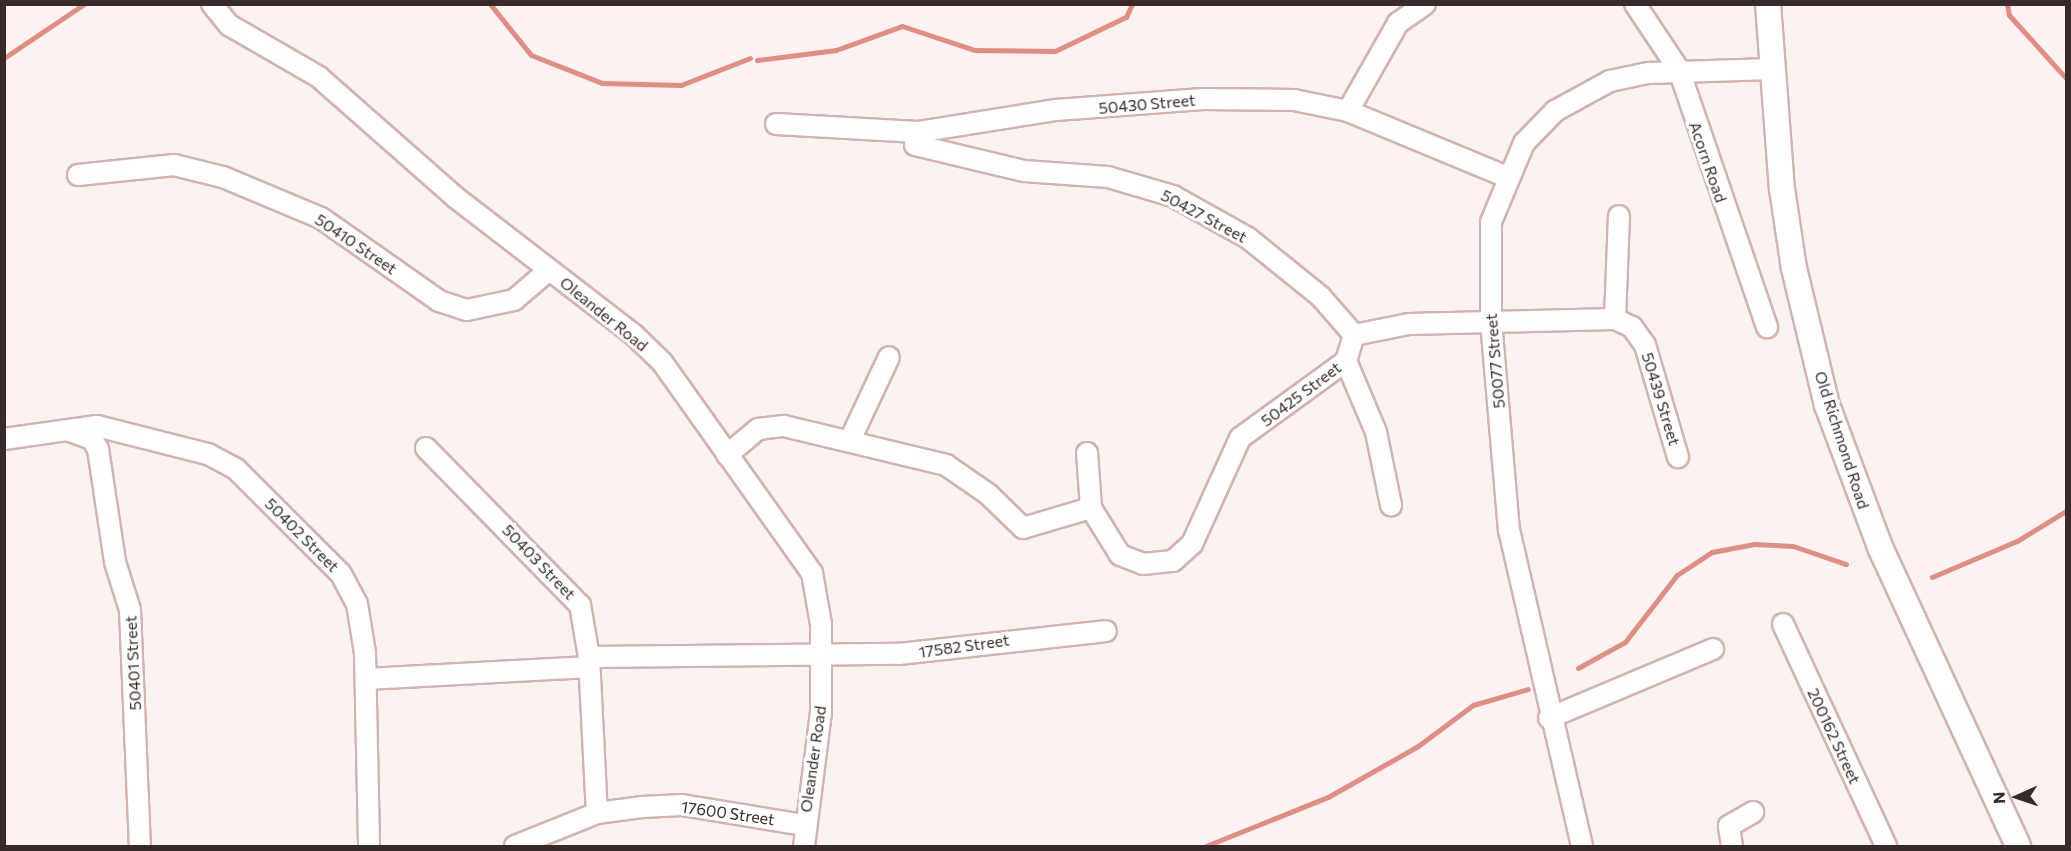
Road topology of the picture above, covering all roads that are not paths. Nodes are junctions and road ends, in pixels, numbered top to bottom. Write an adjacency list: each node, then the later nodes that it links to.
1 (212, 4): 13 (street, Oleander Road)
2 (1425, 4): 7 (street)
3 (1635, 4): 6 (street, Acorn Road)
4 (1768, 4): 5 (street, Old Richmond Road)
5 (1771, 69): 6 (street, 50077 Street); 46 (street, Old Richmond Road)
6 (1679, 70): 11 (street, 50077 Street); 16 (street, Acorn Road)
7 (1348, 111): 9 (street, 50430 Street); 11 (street, 50430 Street)
8 (776, 124): 9 (street, 50430 Street)
9 (916, 139): 17 (street, 50427 Street)
10 (78, 176): 13 (street, 50410 Street)
11 (1507, 177): 15 (street, 50077 Street)
12 (1619, 216): 14 (street)
13 (549, 270): 25 (street, Oleander Road)
14 (1615, 319): 15 (street); 26 (street, 50439 Street)
15 (1491, 321): 17 (street); 35 (street, 50077 Street)
16 (1767, 327)
17 (1354, 335): 19 (street, 50425 Street)
18 (889, 357): 21 (street)
19 (1346, 361): 27 (street); 28 (street, 50425 Street)
20 (68, 430): 22 (street, 50402 Street); 34 (street, 50402 Street); 39 (street, 50401 Street)
21 (851, 438): 25 (street); 28 (street)
22 (4, 439)
23 (426, 448): 33 (street, 50403 Street)
24 (1088, 453): 28 (street)
25 (727, 456): 32 (street, Oleander Road)
26 (1678, 457)
27 (1391, 505)
28 (1091, 508)
29 (1783, 624): 45 (street, 200162 Street)
30 (1106, 631): 32 (street, 17582 Street)
31 (1713, 649): 35 (street)
32 (822, 657): 33 (street, 17582 Street); 38 (street, Oleander Road)
33 (589, 662): 34 (street, 17582 Street); 37 (street, 50403 Street)
34 (367, 679): 40 (street, 50402 Street)
35 (1549, 718): 43 (street, 50077 Street)
36 (1753, 812): 44 (street)
37 (597, 813): 38 (street, 17600 Street); 41 (street, 17600 Street)
38 (804, 825): 42 (street, Oleander Road)
39 (140, 846)
40 (369, 846)
41 (515, 846)
42 (804, 846)
43 (1582, 846)
44 (1732, 846)
45 (1886, 846)
46 (2018, 846)

